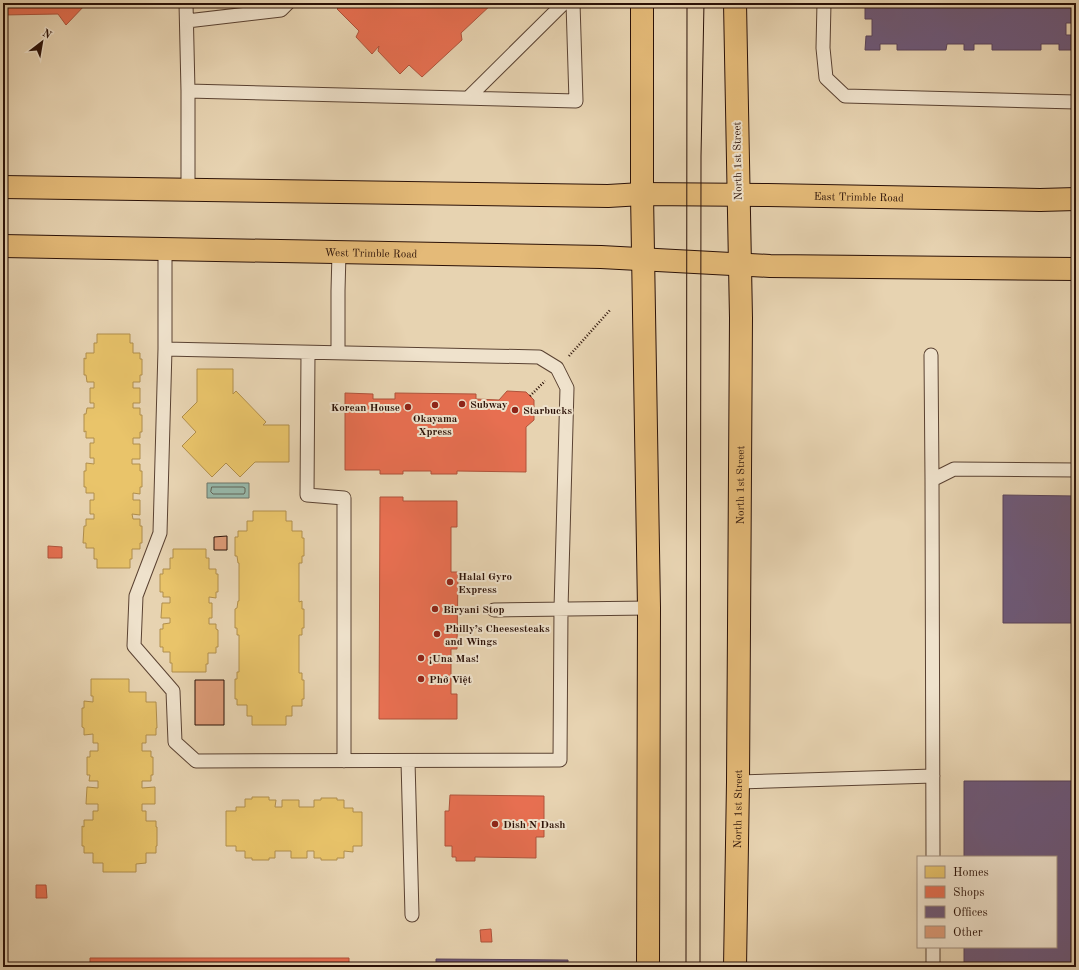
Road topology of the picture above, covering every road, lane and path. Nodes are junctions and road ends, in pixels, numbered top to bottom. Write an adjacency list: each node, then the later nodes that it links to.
1 (186, 3): 8 (lane)
2 (288, 3): 8 (lane)
3 (564, 3): 10 (lane)
4 (573, 3): 10 (lane)
5 (642, 3): 14 (main road)
6 (736, 3): 15 (main road, North 1st Street)
7 (824, 3): 11 (lane)
8 (187, 21): 9 (lane)
9 (188, 91): 10 (lane); 13 (lane)
10 (468, 98)
11 (1076, 102)
12 (3, 187): 13 (main road)
13 (188, 189): 14 (main road)
14 (642, 194): 15 (main road, East Trimble Road); 20 (main road)
15 (738, 195): 16 (main road, East Trimble Road); 21 (main road, North 1st Street)
16 (1076, 199)
17 (3, 246): 18 (main road, West Trimble Road)
18 (165, 249): 19 (main road, West Trimble Road); 24 (lane)
19 (340, 253): 20 (main road, West Trimble Road); 26 (lane)
20 (643, 260): 21 (main road, West Trimble Road); 32 (main road)
21 (739, 266): 22 (main road); 38 (main road, North 1st Street)
22 (1076, 269)
23 (611, 309): 28 (path)
24 (165, 349): 25 (lane); 35 (lane)
25 (308, 353): 26 (lane); 35 (lane)
26 (338, 353): 28 (lane)
27 (931, 355): 31 (lane)
28 (557, 368): 29 (path); 33 (lane)
29 (530, 396)
30 (1076, 470): 31 (lane)
31 (932, 480): 37 (lane)
32 (649, 608): 33 (lane); 42 (main road)
33 (561, 609): 34 (lane); 36 (lane)
34 (494, 610)
35 (344, 761): 36 (lane)
36 (408, 761): 40 (lane)
37 (933, 776): 38 (lane); 39 (lane)
38 (738, 782): 43 (main road, North 1st Street)
39 (933, 856)
40 (412, 915)
41 (933, 948): 44 (lane)
42 (648, 967)
43 (735, 967)
44 (933, 967)

